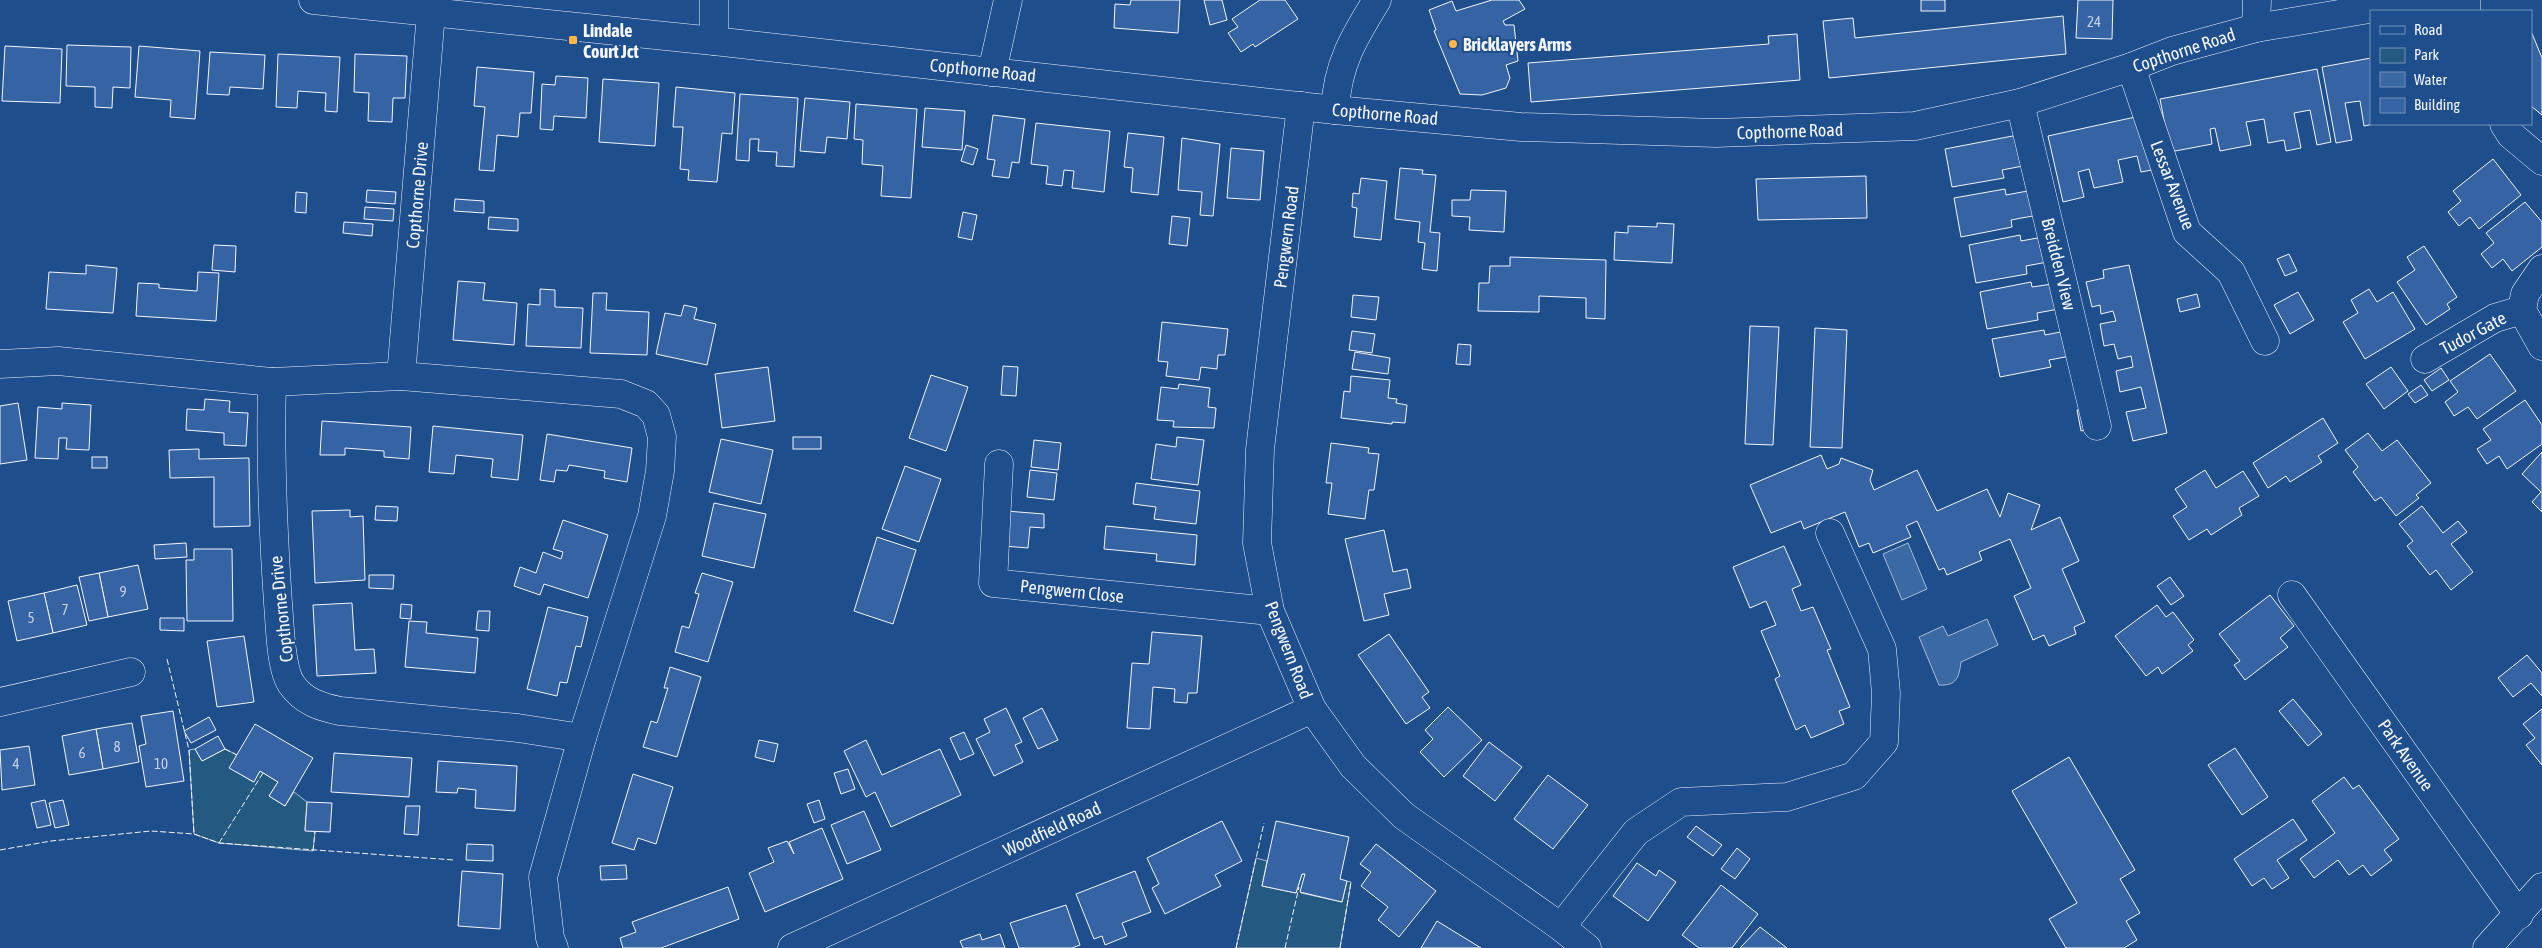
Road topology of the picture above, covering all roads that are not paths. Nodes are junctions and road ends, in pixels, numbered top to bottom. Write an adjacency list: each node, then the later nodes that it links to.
1 (313, 0): 7 (street, Copthorne Road)
2 (714, 0): 9 (street)
3 (1008, 0): 11 (street)
4 (1377, 0): 14 (street)
5 (2257, 0): 8 (street)
6 (2447, 0): 8 (street, Copthorne Road)
7 (431, 13): 9 (street, Copthorne Road); 23 (street, Copthorne Drive)
8 (2256, 28): 10 (street, Copthorne Road)
9 (714, 41): 11 (street, Copthorne Road)
10 (2131, 67): 12 (street, Copthorne Road); 19 (street, Lessar Avenue)
11 (992, 72): 13 (street, Copthorne Road)
12 (2020, 103): 14 (street, Copthorne Road); 25 (street, Breidden View)
13 (1302, 106): 14 (street, Copthorne Road); 29 (street, Pengwern Road)
14 (1335, 110)
15 (2505, 125): 16 (street)
16 (2542, 161)
17 (2542, 269): 18 (street, Tudor Gate)
18 (2522, 310): 20 (street, Tudor Gate); 21 (street, Tudor Gate)
19 (2265, 341)
20 (2542, 346)
21 (2425, 359)
22 (0, 364): 24 (street)
23 (401, 376): 24 (street); 33 (street)
24 (272, 382): 33 (street, Copthorne Drive)
25 (2097, 426)
26 (999, 464): 29 (street, Pengwern Close)
27 (1830, 533): 36 (street)
28 (2292, 595): 35 (street, Park Avenue)
29 (1270, 611): 32 (street, Pengwern Road)
30 (131, 672): 31 (street)
31 (0, 702)
32 (1312, 708): 36 (street, Pengwern Road); 38 (street, Woodfield Road)
33 (582, 738): 37 (street)
34 (2542, 887): 35 (street)
35 (2519, 915): 40 (street)
36 (1561, 927): 39 (street, Pengwern Road)
37 (554, 948)
38 (792, 948)
39 (1587, 948)
40 (2487, 948)

